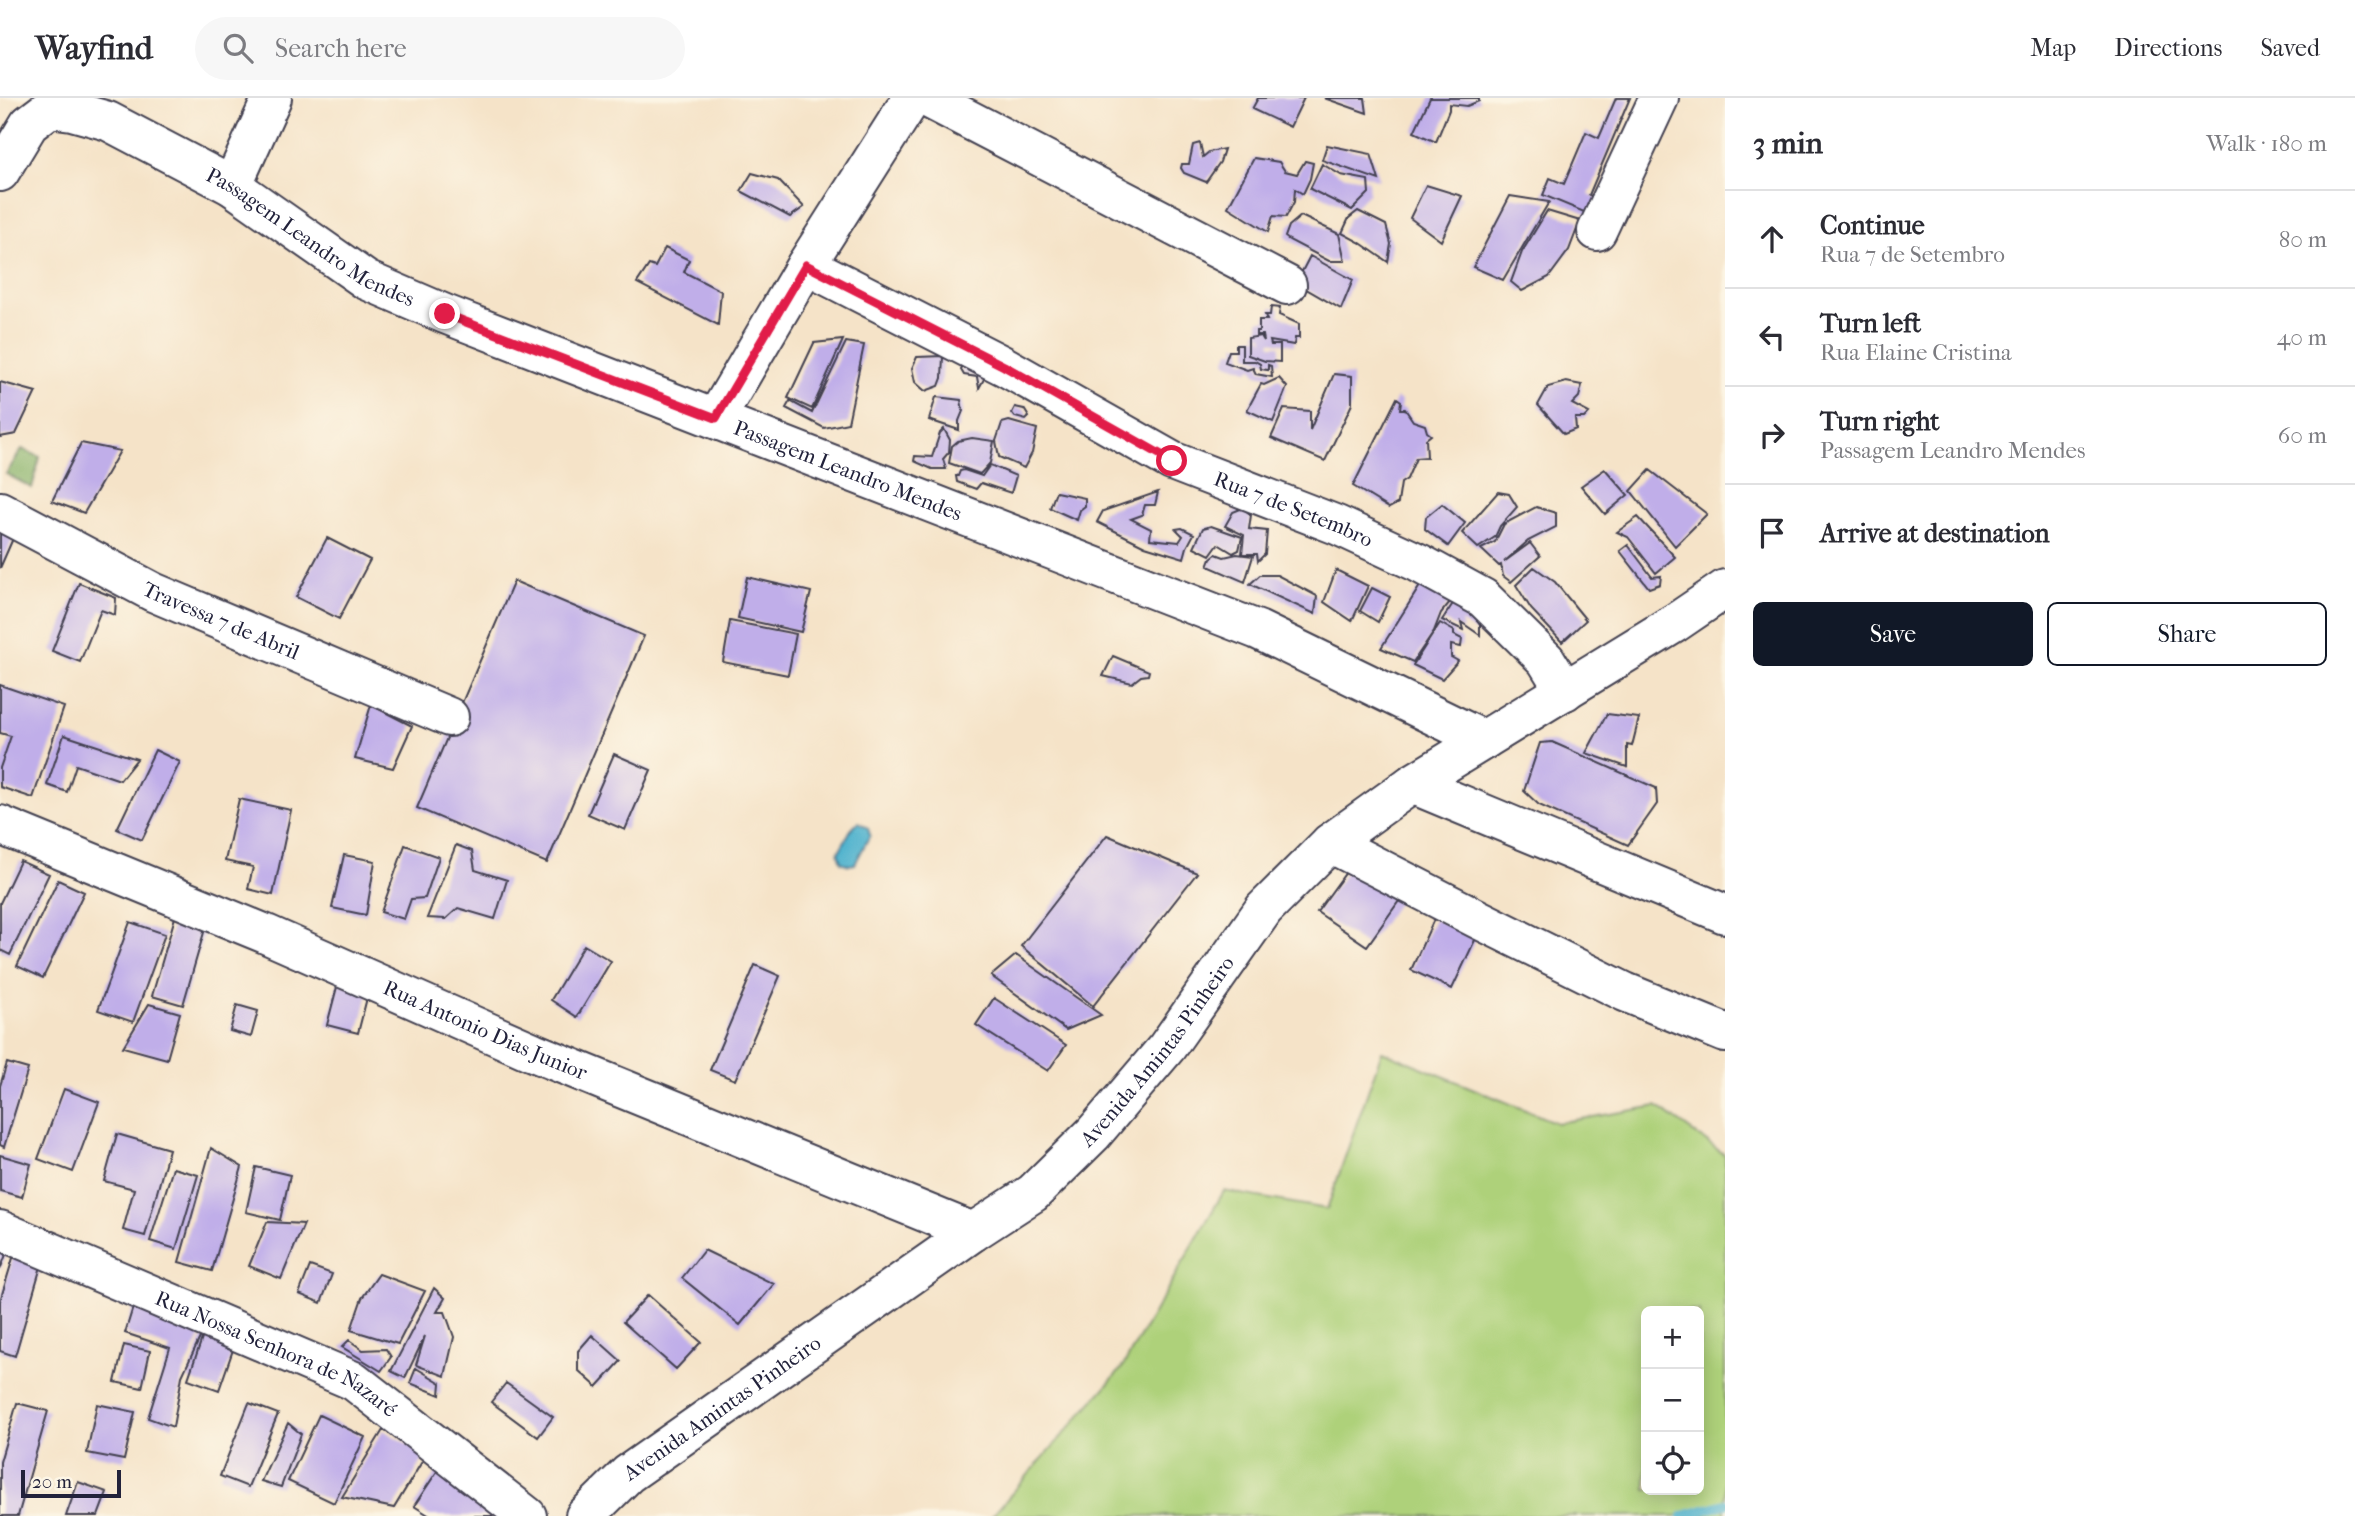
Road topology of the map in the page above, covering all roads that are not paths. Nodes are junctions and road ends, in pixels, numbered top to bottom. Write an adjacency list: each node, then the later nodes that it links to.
1 (272, 98): 6 (street)
2 (912, 98): 8 (street)
3 (927, 98): 9 (street)
4 (1659, 98): 7 (street)
5 (0, 172): 6 (street, Passagem Leandro Mendes)
6 (232, 186): 10 (street, Passagem Leandro Mendes)
7 (1597, 231)
8 (806, 265): 10 (street); 13 (street, Rua 7 de Setembro)
9 (1287, 285)
10 (716, 418): 15 (street, Passagem Leandro Mendes)
11 (0, 511): 14 (street, Travessa 7 de Abril)
12 (1725, 589): 13 (street, Avenida Amintas Pinheiro)
13 (1565, 691): 15 (street, Avenida Amintas Pinheiro)
14 (449, 718)
15 (1484, 740): 16 (street, Avenida Amintas Pinheiro)
16 (1412, 784): 18 (street, Avenida Amintas Pinheiro); 19 (street)
17 (0, 825): 22 (street, Rua Antonio Dias Junior)
18 (1330, 843): 20 (street); 22 (street, Avenida Amintas Pinheiro)
19 (1725, 914)
20 (1725, 1033)
21 (0, 1230): 23 (street, Rua Nossa Senhora de Nazaré)
22 (973, 1232): 24 (street, Avenida Amintas Pinheiro)
23 (527, 1516)
24 (585, 1516)

